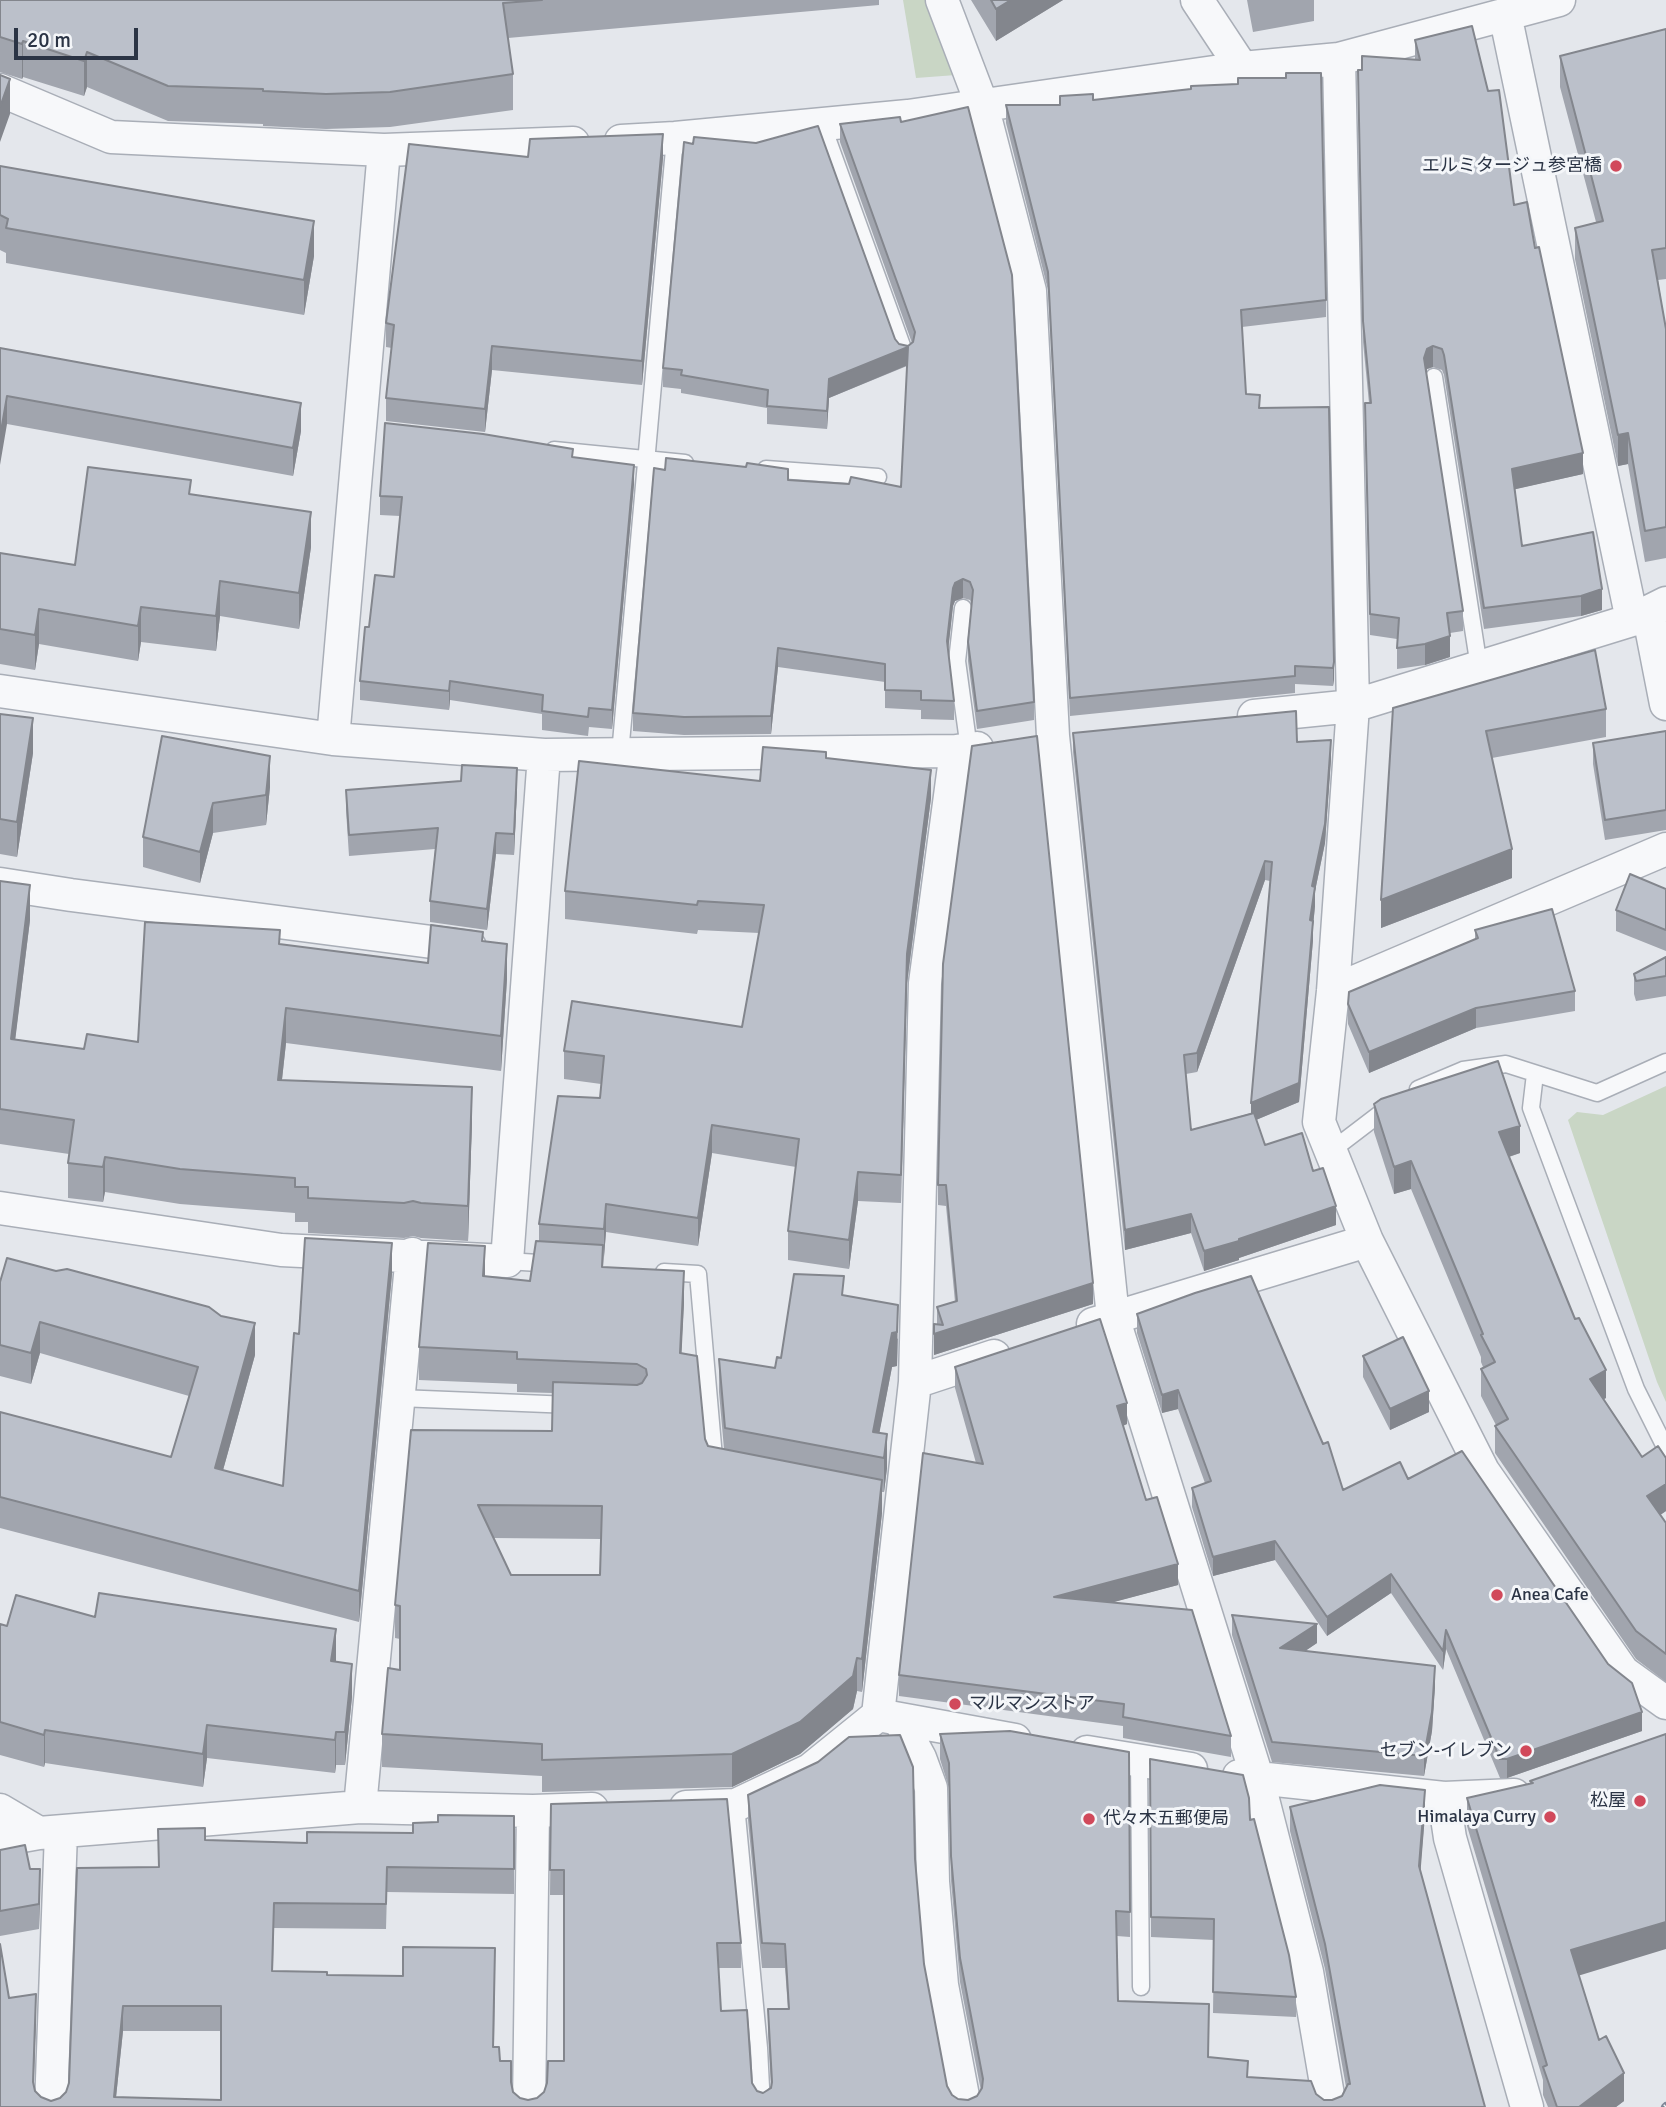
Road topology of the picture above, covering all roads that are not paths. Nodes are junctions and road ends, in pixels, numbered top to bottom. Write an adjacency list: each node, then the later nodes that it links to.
1 (942, 0): 8 (street)
2 (1197, 0): 6 (street)
3 (1559, 0): 4 (street)
4 (1505, 14): 5 (street); 20 (street)
5 (1339, 59): 6 (street); 24 (street)
6 (1242, 68): 8 (street)
7 (0, 90): 11 (street)
8 (982, 105): 9 (street); 27 (street)
9 (822, 124): 10 (street); 12 (lane)
10 (675, 138): 11 (street); 15 (lane)
11 (384, 150): 26 (street)
12 (905, 354)
13 (1434, 377): 21 (lane)
14 (538, 448): 15 (lane)
15 (647, 460): 16 (lane); 29 (lane)
16 (701, 464)
17 (756, 468): 18 (lane)
18 (878, 477)
19 (963, 608): 28 (lane)
20 (1649, 612): 21 (street); 23 (street)
21 (1479, 667): 24 (street)
22 (0, 691): 26 (street)
23 (1666, 704)
24 (1353, 706): 25 (street); 34 (street)
25 (1230, 719)
26 (334, 738): 30 (street)
27 (1042, 738): 28 (street); 44 (street)
28 (962, 750): 29 (street); 47 (street)
29 (620, 754): 30 (street)
30 (544, 755): 33 (street)
31 (1666, 849): 34 (street)
32 (0, 884): 33 (street)
33 (529, 954): 41 (street)
34 (1333, 990): 37 (street)
35 (1666, 1062): 36 (lane)
36 (1535, 1074): 37 (lane); 50 (lane)
37 (1331, 1151): 39 (street)
38 (0, 1208): 40 (street)
39 (1367, 1241): 44 (street); 52 (street)
40 (412, 1255): 41 (street); 48 (street)
41 (507, 1261): 42 (lane)
42 (575, 1265)
43 (643, 1270): 51 (lane)
44 (1113, 1317): 45 (street); 55 (street)
45 (1060, 1335)
46 (1021, 1347): 47 (street)
47 (915, 1382): 53 (street)
48 (399, 1398): 49 (lane); 59 (street)
49 (581, 1405)
50 (1666, 1449)
51 (729, 1473)
52 (1666, 1703)
53 (890, 1718): 54 (street); 58 (street); 70 (street)
54 (1139, 1760): 55 (street); 66 (lane)
55 (1258, 1780): 57 (street); 71 (street)
56 (1536, 1787): 57 (street)
57 (1444, 1798): 72 (street)
58 (736, 1805): 60 (street); 69 (lane)
59 (360, 1807): 63 (street); 64 (street)
60 (655, 1808)
61 (614, 1809): 63 (street)
62 (0, 1810): 64 (street)
63 (533, 1811): 68 (street)
64 (50, 1832): 65 (street); 67 (street)
65 (0, 1840)
66 (1142, 1987)
67 (51, 2107)
68 (529, 2107)
69 (762, 2107)
70 (965, 2107)
71 (1330, 2107)
72 (1527, 2107)

